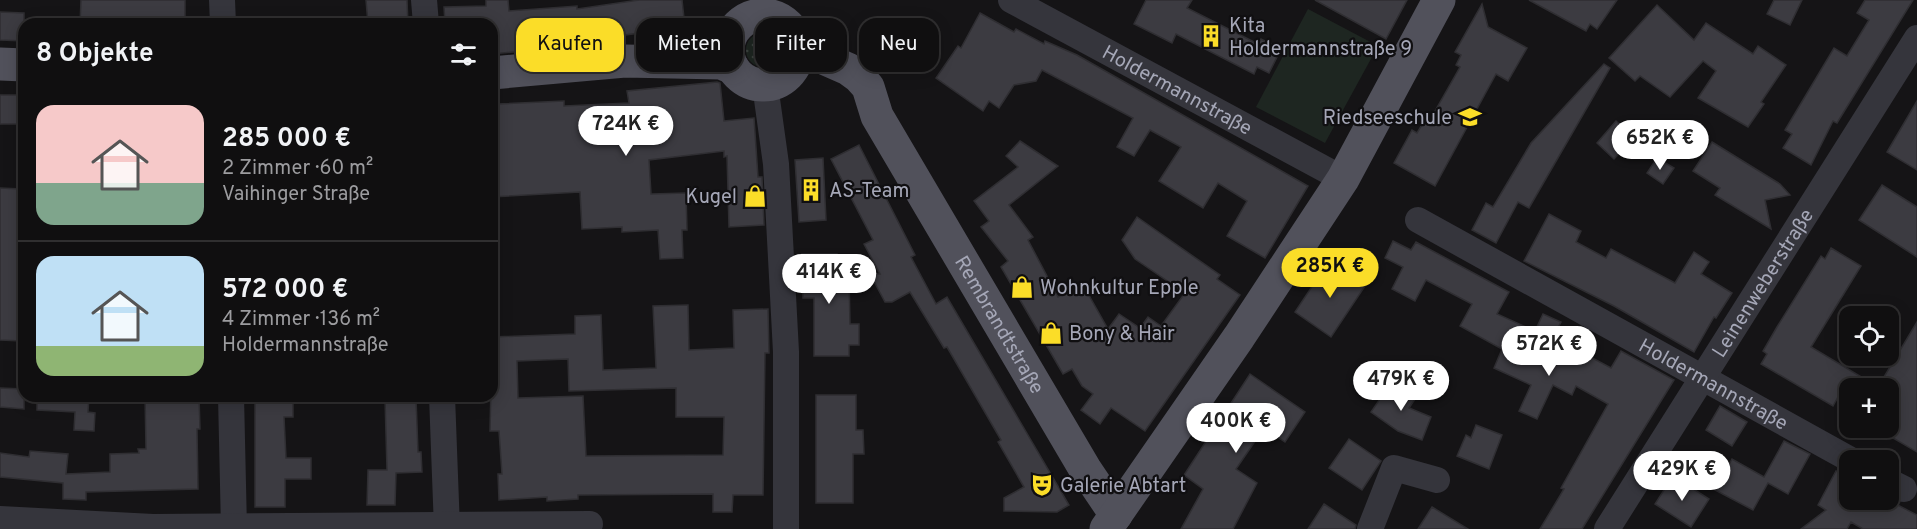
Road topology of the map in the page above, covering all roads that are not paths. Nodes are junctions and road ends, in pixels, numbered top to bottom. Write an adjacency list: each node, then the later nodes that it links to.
1 (222, 0): 6 (street)
2 (424, 0): 7 (street)
3 (1011, 0): 19 (street, Holdermannstraße)
4 (1439, 0): 19 (main road)
5 (744, 16): 8 (main road); 10 (main road)
6 (223, 18)
7 (426, 18)
8 (771, 18)
9 (1917, 38): 21 (street, Leinenweberstraße)
10 (625, 61): 11 (main road); 15 (main road)
11 (636, 61)
12 (0, 64): 13 (main road)
13 (18, 65)
14 (847, 69): 28 (main road, Rembrandtstraße)
15 (498, 72)
16 (737, 72): 17 (main road)
17 (776, 72)
18 (783, 72): 31 (street)
19 (1343, 179): 28 (main road)
20 (1418, 220): 21 (street, Holdermannstraße)
21 (1703, 378): 24 (street, Holdermannstraße); 33 (street, Leinenweberstraße)
22 (231, 402): 29 (street)
23 (442, 402): 30 (street)
24 (1839, 453)
25 (1437, 480): 32 (street)
26 (0, 519): 29 (street)
27 (590, 524): 30 (street)
28 (1117, 524)
29 (234, 528): 30 (street)
30 (447, 528)
31 (786, 529)
32 (1370, 529)
33 (1607, 529)

